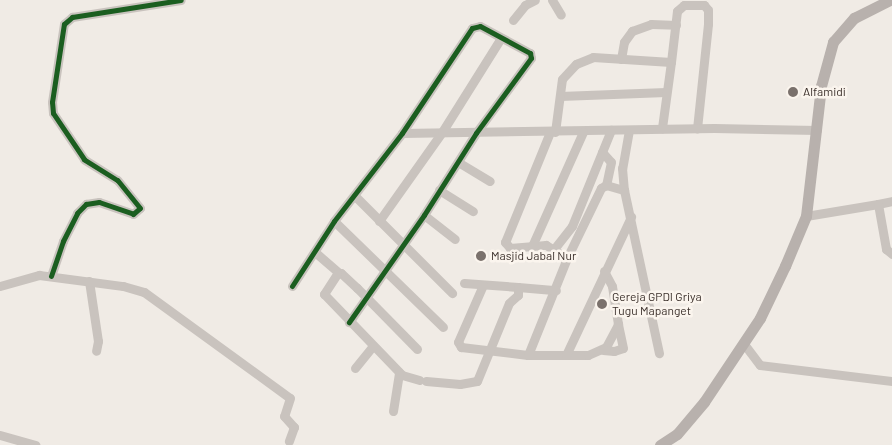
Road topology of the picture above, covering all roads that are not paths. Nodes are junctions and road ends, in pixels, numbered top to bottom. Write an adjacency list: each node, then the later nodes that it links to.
1 (181, 0): 51 (street)
2 (535, 0): 7 (street)
3 (552, 0): 6 (street)
4 (890, 0): 18 (main road)
5 (707, 3): 8 (street); 15 (street)
6 (561, 15)
7 (513, 20)
8 (676, 25): 10 (street); 11 (street)
9 (501, 38): 19 (street); 20 (street); 23 (street)
10 (621, 58): 11 (street); 13 (street)
11 (671, 62): 12 (street)
12 (666, 92): 13 (street); 14 (street)
13 (560, 96): 21 (street)
14 (662, 128): 15 (street); 17 (street)
15 (696, 128): 18 (street)
16 (611, 130): 17 (street); 22 (street); 24 (street)
17 (629, 130): 27 (street)
18 (817, 130): 37 (main road)
19 (443, 131): 20 (street); 23 (street); 40 (street)
20 (479, 131): 21 (street); 25 (street)
21 (552, 132): 22 (street); 43 (street)
22 (582, 132): 43 (street)
23 (402, 133): 32 (street)
24 (602, 152): 26 (street); 44 (street)
25 (458, 162): 28 (street); 30 (street)
26 (611, 162): 27 (street); 29 (street)
27 (622, 168): 31 (street)
28 (490, 181)
29 (606, 185): 31 (street); 47 (street)
30 (439, 190): 35 (street); 36 (street)
31 (624, 190): 38 (street)
32 (356, 197): 39 (street); 40 (street)
33 (892, 201): 34 (street)
34 (878, 204): 37 (street); 46 (street)
35 (473, 211)
36 (424, 215): 41 (street); 42 (street)
37 (806, 216): 64 (main road)
38 (631, 217): 49 (street); 70 (street)
39 (334, 221): 45 (street); 48 (street)
40 (380, 221): 42 (street)
41 (454, 239)
42 (403, 245): 48 (street); 59 (street)
43 (532, 246): 44 (street)
44 (554, 249): 47 (street)
45 (316, 253): 50 (street); 56 (street)
46 (892, 254)
47 (567, 258): 58 (street)
48 (386, 269): 60 (street); 63 (street)
49 (604, 271): 62 (street); 72 (street)
50 (339, 273): 60 (street); 61 (street)
51 (51, 276): 52 (street); 55 (street)
52 (89, 281): 68 (street); 78 (street)
53 (464, 283): 54 (street)
54 (483, 285): 57 (street); 69 (street)
55 (0, 286)
56 (292, 286)
57 (518, 287): 58 (street); 69 (street)
58 (556, 290): 71 (street)
59 (452, 292)
60 (365, 297): 61 (street); 66 (street)
61 (349, 322): 65 (street)
62 (618, 324): 67 (street); 67 (street)
63 (443, 327)
64 (744, 344): 75 (street); 80 (main road)
65 (373, 346): 73 (street); 74 (street)
66 (417, 349)
67 (603, 350): 72 (street)
68 (96, 351)
69 (492, 351): 71 (street); 74 (street)
70 (659, 353)
71 (528, 355): 72 (street)
72 (566, 355)
73 (355, 368)
74 (399, 372): 76 (street)
75 (892, 381)
76 (394, 411)
77 (0, 435): 79 (street)
78 (289, 441)
79 (36, 445)
80 (660, 445)

